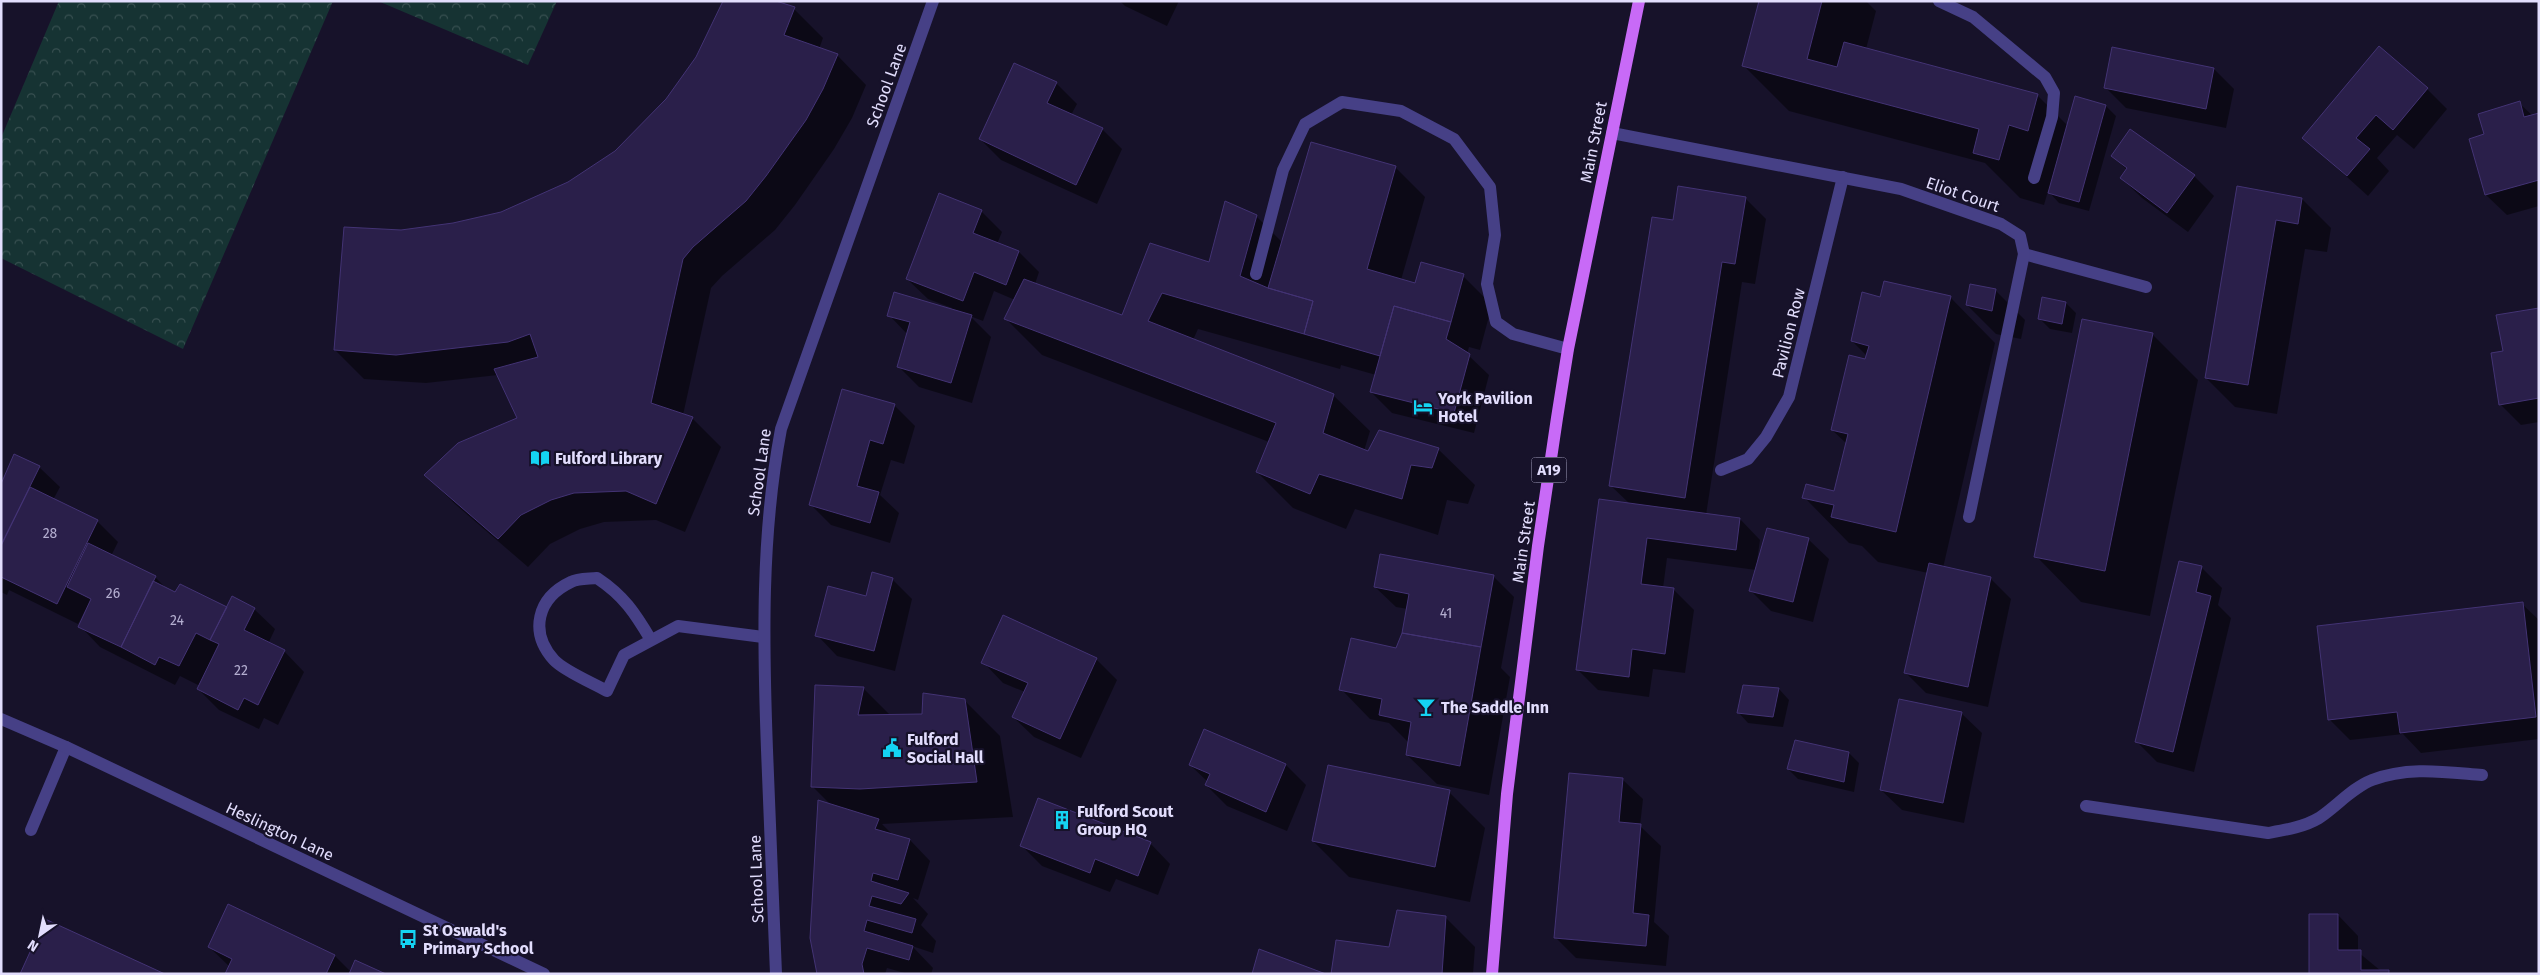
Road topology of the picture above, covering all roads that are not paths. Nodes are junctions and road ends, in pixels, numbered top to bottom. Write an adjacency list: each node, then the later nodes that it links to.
1 (934, 1): 13 (street, School Lane)
2 (1638, 1): 4 (main road, Main Street / A19)
3 (1939, 1): 6 (street)
4 (1612, 133): 5 (street, Eliot Court); 10 (main road, Main Street / A19)
5 (1843, 177): 7 (street, Eliot Court); 11 (street, Pavilion Row)
6 (2034, 178)
7 (2024, 254): 9 (street); 12 (street)
8 (1256, 274): 10 (street)
9 (2146, 287)
10 (1568, 349): 22 (main road, Main Street / A19)
11 (1721, 470)
12 (1969, 517)
13 (763, 637): 14 (street); 21 (street, School Lane)
14 (651, 640): 14 (street)
15 (1, 719): 16 (street, Heslington Lane)
16 (66, 747): 19 (street); 20 (street, Heslington Lane)
17 (2482, 775): 18 (street)
18 (2086, 806)
19 (32, 830)
20 (544, 974)
21 (776, 974)
22 (1492, 974)

